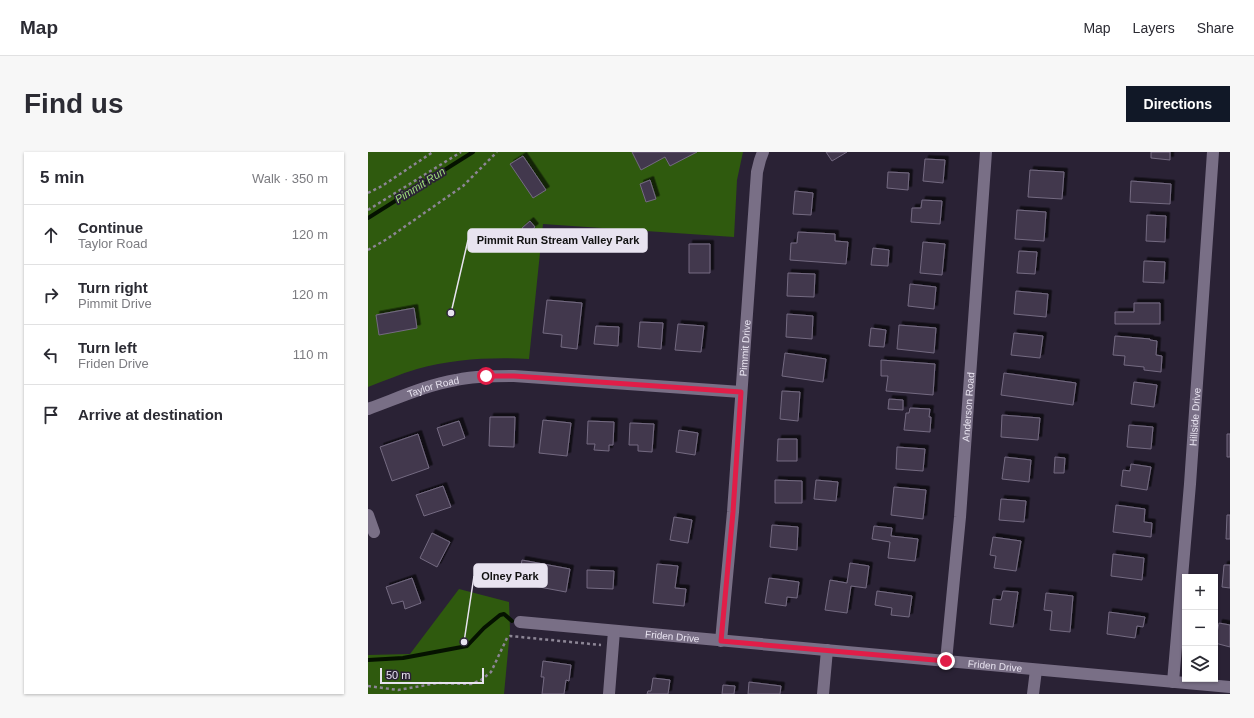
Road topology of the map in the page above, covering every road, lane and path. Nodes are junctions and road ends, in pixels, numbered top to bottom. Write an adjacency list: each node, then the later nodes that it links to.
1 (433, 152): 7 (path)
2 (461, 152): 8 (path)
3 (497, 152): 9 (path)
4 (764, 152): 10 (street, Pimmit Drive)
5 (986, 152): 19 (street, Anderson Road)
6 (1213, 152): 21 (street, Hillside Drive)
7 (368, 193)
8 (368, 210)
9 (368, 250)
10 (741, 392): 11 (street, Taylor Road); 16 (street, Pimmit Drive)
11 (368, 409)
12 (368, 515): 13 (street)
13 (374, 532)
14 (520, 622): 15 (street, Friden Drive)
15 (614, 631): 16 (street, Friden Drive); 17 (street)
16 (721, 641): 18 (street, Friden Drive)
17 (613, 646): 22 (path); 24 (street)
18 (827, 650): 19 (street, Friden Drive); 25 (street)
19 (946, 661): 20 (street, Friden Drive)
20 (1036, 670): 21 (street, Friden Drive); 26 (street)
21 (1173, 682): 23 (street, Friden Drive)
22 (368, 686)
23 (1230, 687)
24 (609, 694)
25 (823, 694)
26 (1033, 694)

